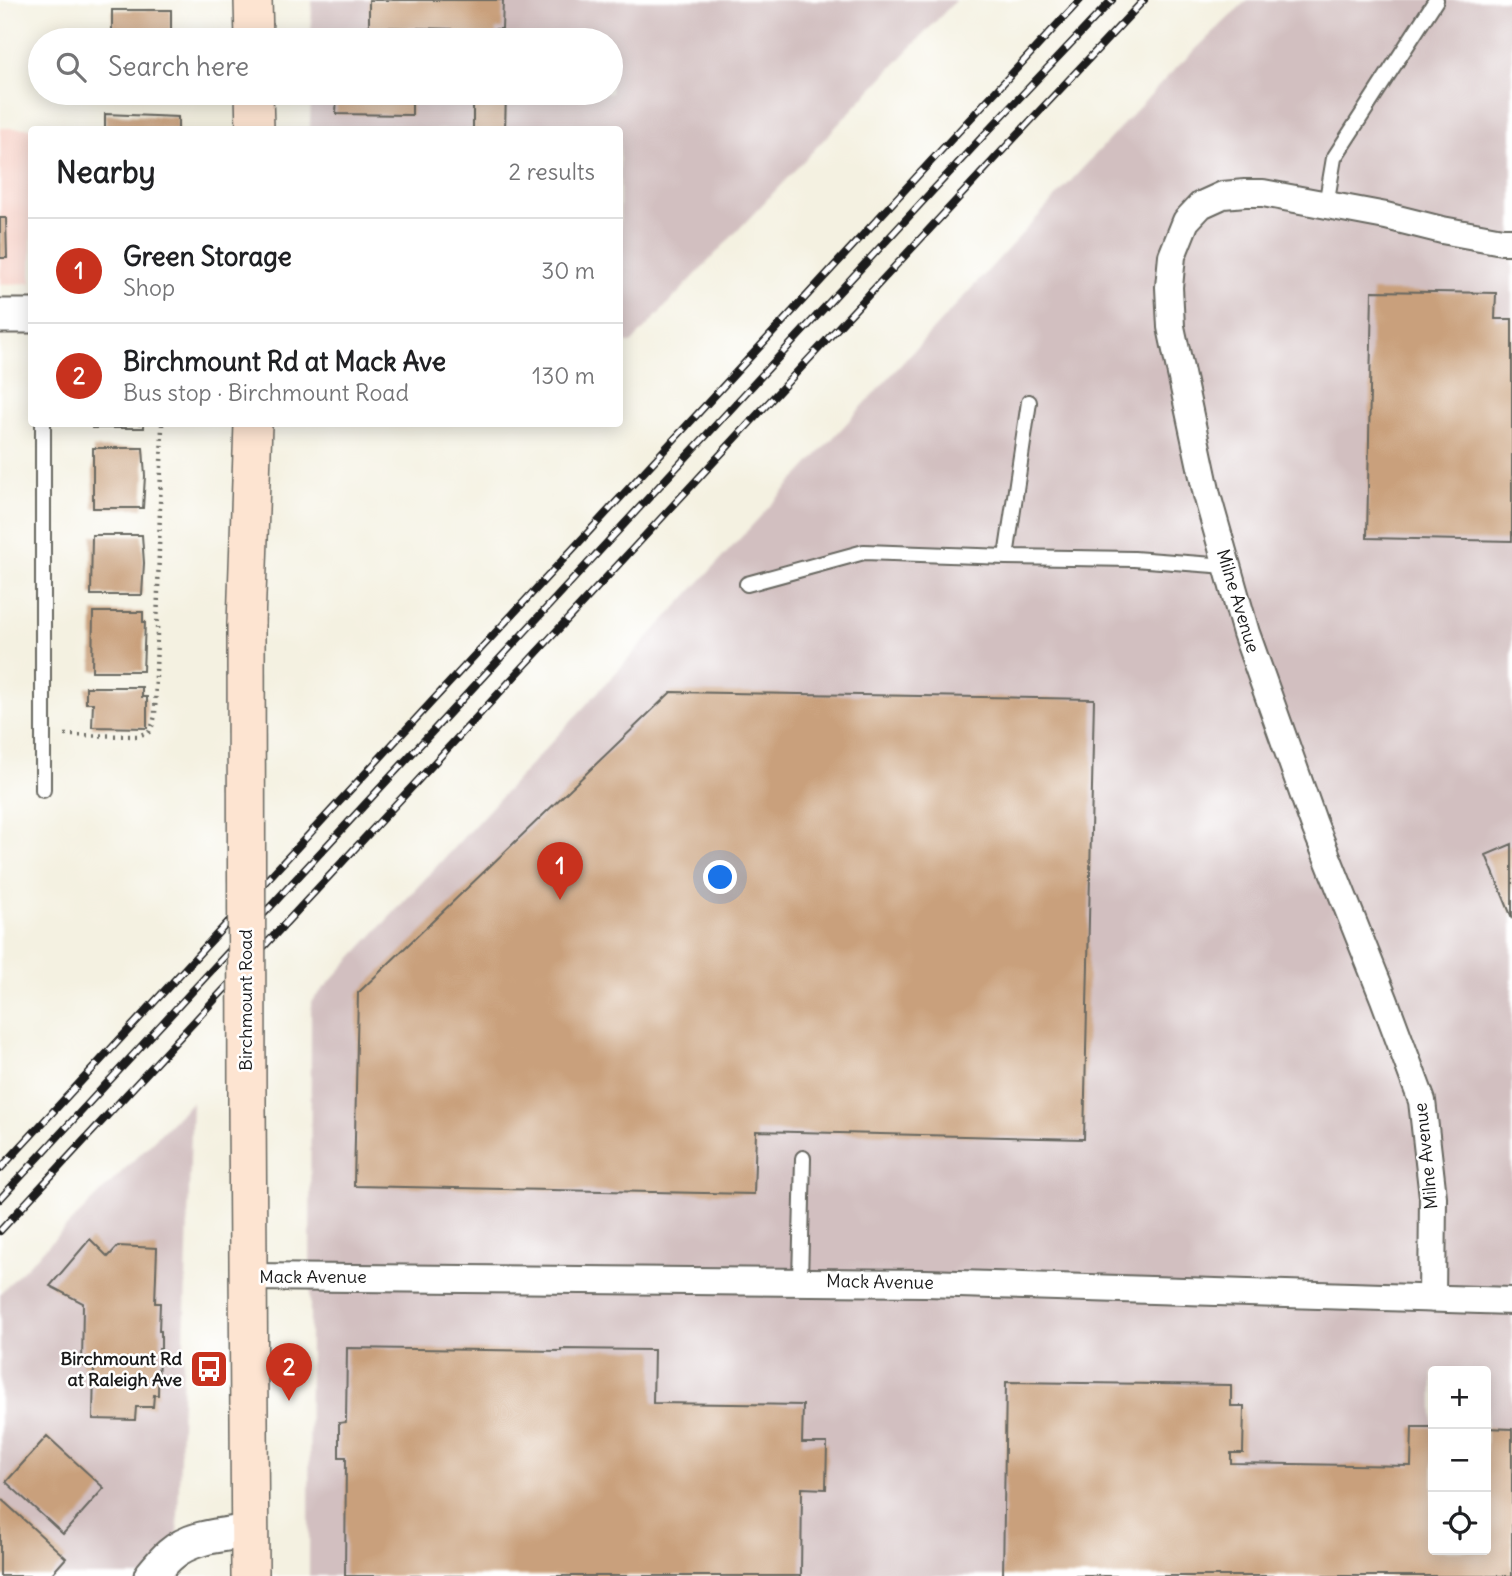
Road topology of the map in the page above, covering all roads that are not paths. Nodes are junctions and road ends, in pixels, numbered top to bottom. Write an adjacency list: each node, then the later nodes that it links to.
1 (253, 0): 3 (main road)
2 (1436, 0): 6 (lane)
3 (254, 28)
4 (254, 105): 5 (main road)
5 (255, 126)
6 (1326, 205): 7 (street, Milne Avenue); 14 (street, Milne Avenue)
7 (1512, 241)
8 (0, 316): 9 (street)
9 (28, 316)
10 (1029, 402): 13 (lane)
11 (43, 427): 16 (lane)
12 (253, 427): 18 (main road, Birchmount Road, bridge)
13 (1006, 558): 14 (lane); 15 (lane)
14 (1227, 566): 20 (street, Milne Avenue)
15 (747, 584)
16 (43, 790)
17 (803, 1158): 19 (lane)
18 (247, 1277): 19 (street, Mack Avenue); 22 (main road, Birchmount Road)
19 (800, 1281): 20 (street, Mack Avenue)
20 (1432, 1299): 21 (street, Mack Avenue)
21 (1512, 1301)
22 (250, 1531): 23 (street); 24 (main road, Birchmount Road)
23 (150, 1576)
24 (250, 1576)

